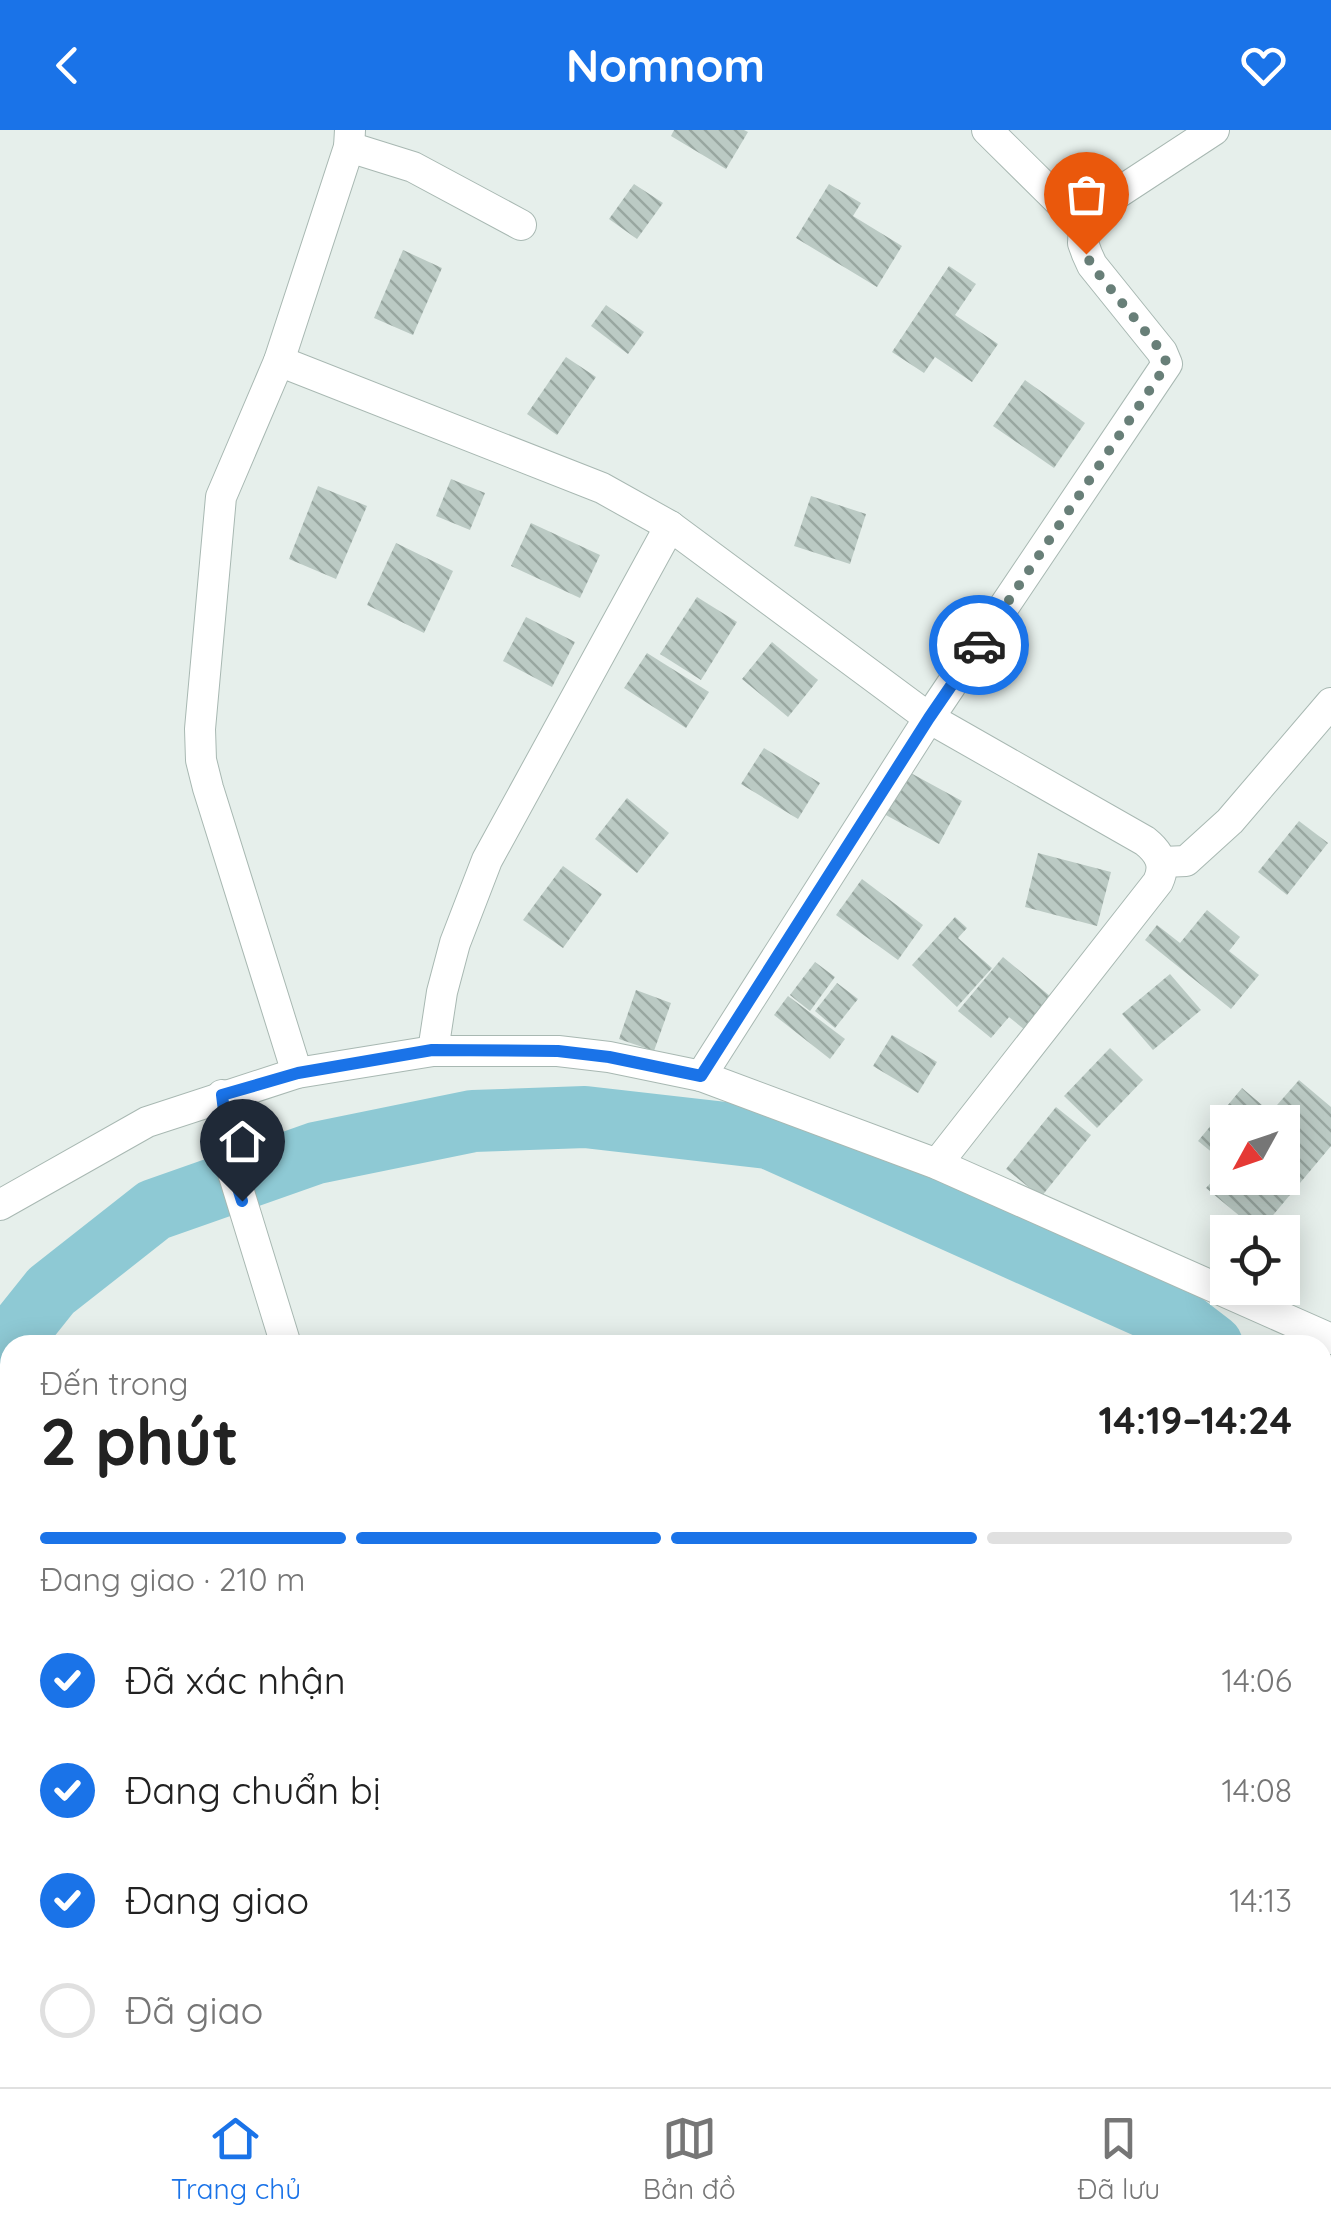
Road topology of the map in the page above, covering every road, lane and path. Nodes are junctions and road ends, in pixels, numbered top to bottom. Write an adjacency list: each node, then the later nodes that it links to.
1 (987, 130): 5 (street)
2 (1214, 130): 5 (street)
3 (349, 138): 4 (street); 6 (street)
4 (521, 225)
5 (1084, 226): 9 (street)
6 (279, 360): 7 (street); 12 (street)
7 (670, 526): 9 (street); 11 (street)
8 (1331, 703): 10 (street)
9 (929, 718): 10 (street); 13 (street)
10 (1163, 862): 15 (street)
11 (432, 1050): 12 (street); 13 (street)
12 (298, 1073): 14 (street)
13 (701, 1076): 15 (street)
14 (222, 1095): 16 (street); 17 (street)
15 (937, 1164): 18 (street)
16 (0, 1206)
17 (283, 1335)
18 (1322, 1335)

